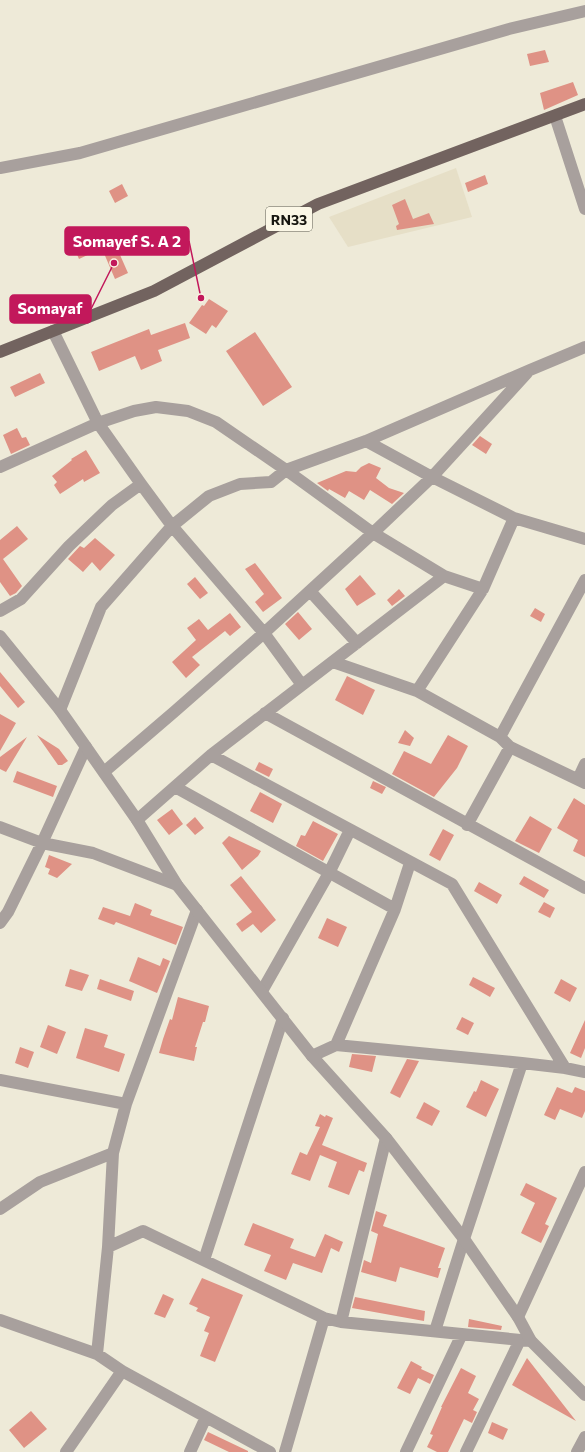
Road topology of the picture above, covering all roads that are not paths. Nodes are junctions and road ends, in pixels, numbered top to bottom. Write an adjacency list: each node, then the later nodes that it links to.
1 (585, 11): 4 (street)
2 (585, 104): 3 (main road, RN33)
3 (555, 116): 5 (street); 6 (main road, RN33)
4 (0, 168)
5 (585, 209)
6 (53, 331): 8 (main road, RN33); 10 (street)
7 (585, 348): 9 (street)
8 (0, 352)
9 (530, 370): 11 (street); 14 (street)
10 (98, 423): 12 (street); 13 (street); 15 (street)
11 (366, 441): 13 (street); 14 (street)
12 (0, 467)
13 (286, 470): 17 (street); 18 (street)
14 (432, 477): 16 (street); 18 (street)
15 (141, 484): 17 (street); 24 (street)
16 (514, 518): 19 (street); 22 (street)
17 (172, 526): 25 (street); 31 (street)
18 (373, 533): 20 (street); 23 (street)
19 (585, 539)
20 (444, 576): 22 (street); 27 (street)
21 (585, 580): 33 (street)
22 (483, 589): 30 (street)
23 (310, 591): 25 (street); 27 (street)
24 (0, 611)
25 (264, 633): 29 (street); 38 (street)
26 (0, 636): 31 (street)
27 (357, 643): 28 (street)
28 (333, 662): 29 (street); 30 (street)
29 (302, 685): 32 (street)
30 (417, 691): 33 (street)
31 (60, 710): 34 (street)
32 (265, 713): 36 (street); 42 (street)
33 (500, 737): 35 (street)
34 (86, 747): 38 (street); 45 (street)
35 (510, 747): 39 (street); 42 (street)
36 (211, 755): 40 (street); 44 (street)
37 (585, 764): 39 (street)
38 (104, 772): 41 (street)
39 (581, 781)
40 (175, 787): 41 (street); 47 (street)
41 (137, 820): 48 (street)
42 (468, 825): 49 (street)
43 (0, 827): 45 (street)
44 (350, 830): 46 (street); 47 (street)
45 (42, 843): 48 (street); 52 (street)
46 (410, 863): 50 (street); 58 (street)
47 (329, 873): 50 (street); 53 (street)
48 (177, 885): 51 (street)
49 (585, 888)
50 (395, 909): 55 (street)
51 (197, 910): 53 (street); 61 (street)
52 (0, 923)
53 (262, 991): 54 (street)
54 (282, 1018): 56 (street); 68 (street)
55 (336, 1044): 56 (street); 57 (street)
56 (312, 1056): 62 (street)
57 (522, 1063): 58 (street); 66 (street)
58 (566, 1068): 59 (street)
59 (585, 1072)
60 (0, 1080): 61 (street)
61 (126, 1104): 63 (street)
62 (386, 1138): 66 (street); 72 (street)
63 (113, 1153): 65 (street); 67 (street)
64 (585, 1172): 69 (street)
65 (0, 1208)
66 (464, 1239): 69 (street); 73 (street)
67 (108, 1247): 68 (street); 76 (street)
68 (204, 1260): 70 (street)
69 (518, 1317): 75 (street)
70 (324, 1318): 72 (street); 84 (street)
71 (0, 1320): 76 (street)
72 (342, 1322): 73 (street)
73 (435, 1331): 74 (street)
74 (462, 1334): 75 (street); 85 (street)
75 (525, 1341): 78 (street); 86 (street)
76 (97, 1354): 77 (street)
77 (122, 1371): 79 (street); 81 (street)
78 (585, 1395)
79 (206, 1417): 82 (street); 83 (street)
80 (585, 1437): 87 (street)
81 (66, 1452)
82 (190, 1452)
83 (270, 1452)
84 (285, 1452)
85 (406, 1452)
86 (466, 1452)
87 (578, 1452)

